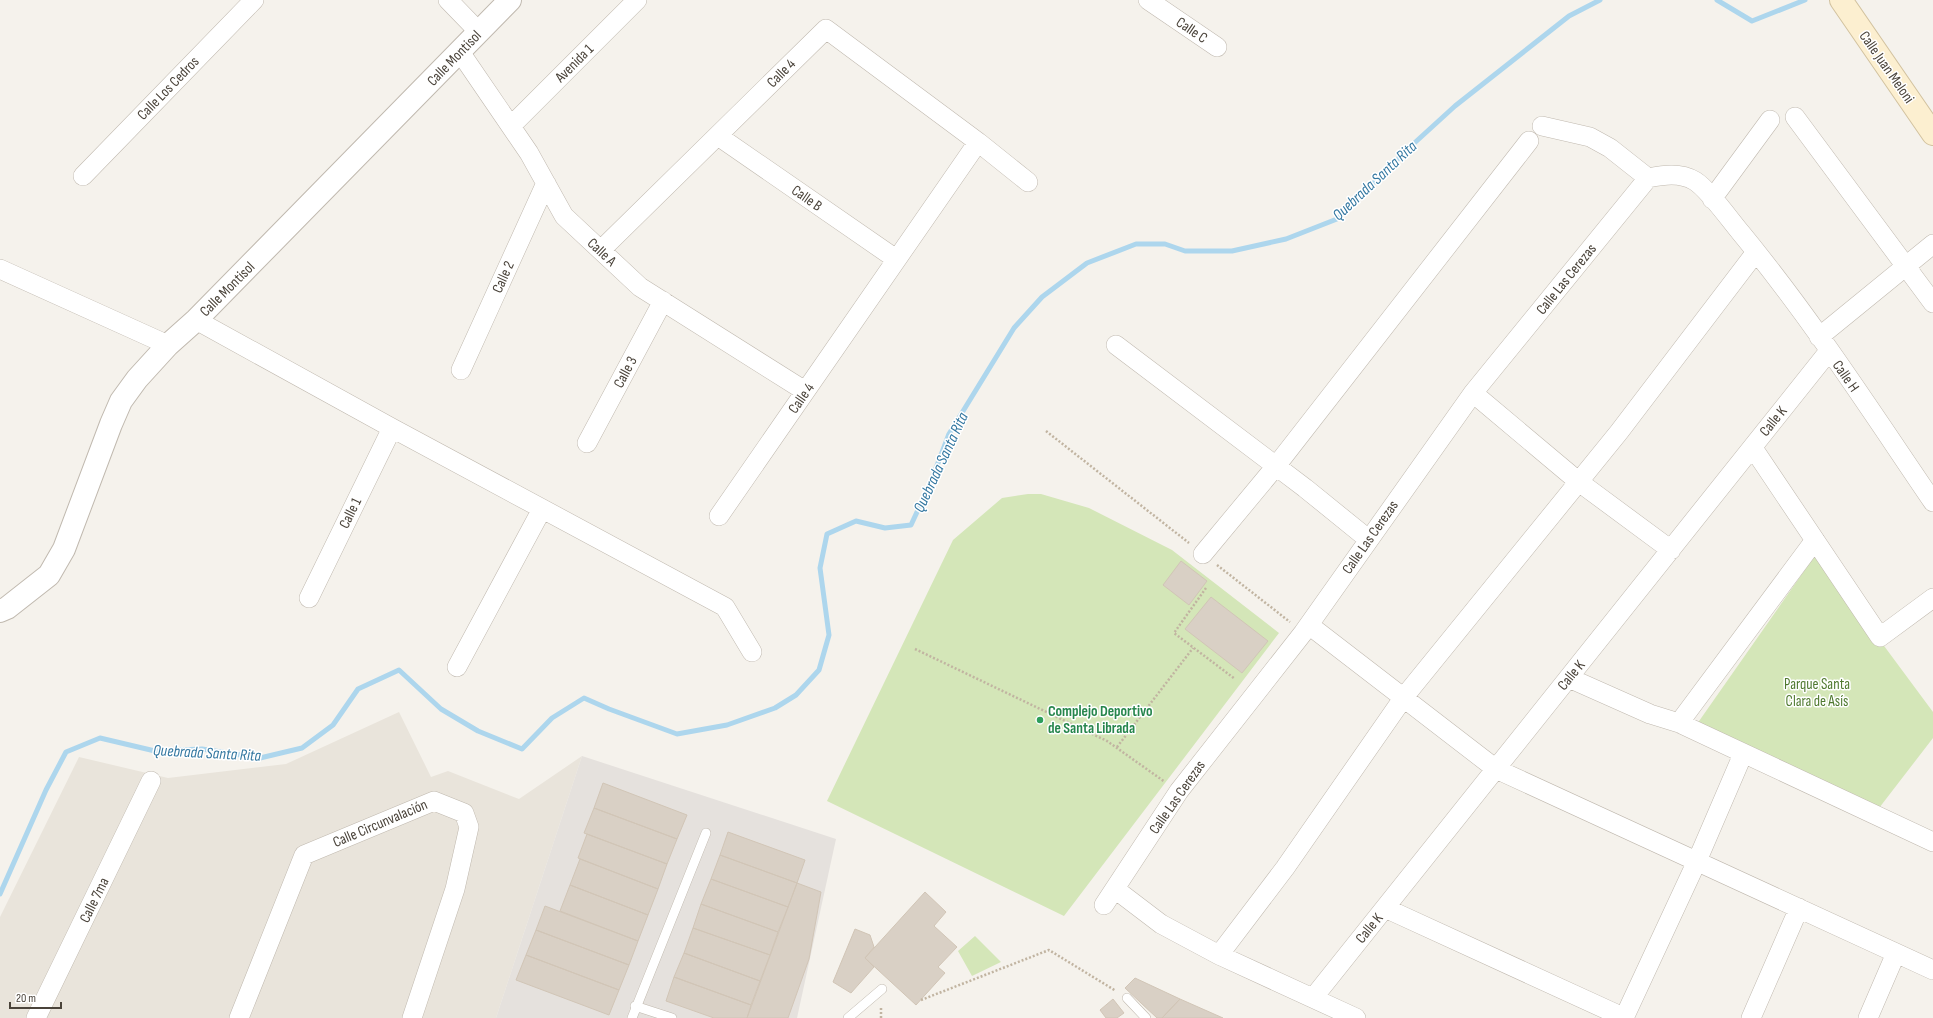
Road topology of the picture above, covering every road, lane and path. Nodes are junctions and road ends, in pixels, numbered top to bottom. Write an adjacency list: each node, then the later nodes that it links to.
1 (254, 0): 18 (street, Calle Los Cedros)
2 (448, 0): 7 (street)
3 (510, 0): 7 (street, Calle Montisol)
4 (637, 0): 12 (street, Avenida 1)
5 (1148, 0): 8 (street, Calle C)
6 (1845, 7): 14 (main road, Calle Juan Meloni)
7 (479, 32): 9 (street, Calle Montisol)
8 (1217, 47)
9 (460, 52): 12 (street, Calle A); 31 (street, Calle Montisol)
10 (1795, 117): 27 (street)
11 (1770, 120): 22 (street)
12 (511, 126): 21 (street, Calle A)
13 (1542, 126): 19 (street)
14 (1933, 134)
15 (718, 136): 17 (street, Calle 4); 24 (street, Calle 4); 26 (street, Calle B)
16 (1529, 141): 42 (street)
17 (978, 142): 20 (street, Calle 4); 26 (street, Calle 4)
18 (83, 176)
19 (1648, 178): 22 (street, Calle H); 37 (street, Calle Las Cerezas)
20 (1028, 182)
21 (546, 183): 24 (street, Calle A); 35 (street, Calle 2)
22 (1712, 199): 25 (street, Calle H)
23 (1933, 244): 27 (street, Calle K)
24 (601, 250): 29 (street, Calle A)
25 (1756, 252): 32 (street, Calle H); 43 (street)
26 (896, 259): 36 (street, Calle 4)
27 (1906, 266): 30 (street); 32 (street, Calle K)
28 (0, 270): 33 (street)
29 (663, 302): 36 (street, Calle A); 40 (street, Calle 3)
30 (1933, 303)
31 (196, 320): 33 (street, Calle Montisol); 38 (street)
32 (1824, 344): 41 (street, Calle K); 44 (street, Calle H)
33 (168, 345): 54 (street, Calle Montisol)
34 (1116, 345): 42 (street)
35 (461, 370)
36 (805, 391): 46 (street, Calle 4)
37 (1472, 393): 43 (street); 47 (street, Calle Las Cerezas)
38 (392, 428): 45 (street); 52 (street, Calle 1)
39 (1046, 431): 50 (path)
40 (587, 443)
41 (1752, 448): 48 (street); 49 (street, Calle K)
42 (1276, 466): 47 (street); 50 (street)
43 (1579, 482): 49 (street); 62 (street)
44 (1933, 502)
45 (542, 509): 58 (street); 59 (street)
46 (719, 516)
47 (1368, 539): 55 (street, Calle Las Cerezas)
48 (1815, 540): 53 (street); 63 (street)
49 (1671, 550): 61 (street, Calle K)
50 (1203, 554): 55 (path)
51 (1206, 588): 56 (path)
52 (309, 598)
53 (1933, 598)
54 (0, 611)
55 (1306, 629): 62 (street); 68 (street, Calle Las Cerezas)
56 (1193, 648): 60 (path); 64 (path)
57 (915, 649): 64 (path)
58 (752, 652)
59 (457, 667)
60 (1234, 678)
61 (1569, 678): 63 (street); 66 (street, Calle K)
62 (1404, 697): 66 (street); 77 (street)
63 (1678, 723): 65 (street)
64 (1117, 747): 68 (path)
65 (1743, 754): 70 (street); 71 (street)
66 (1496, 769): 71 (street); 74 (street, Calle K)
67 (151, 782): 84 (street, Calle 7ma)
68 (1179, 791): 72 (street, Calle Las Cerezas)
69 (706, 833): 83 (lane)
70 (1933, 842)
71 (1697, 861): 75 (street); 92 (street)
72 (1115, 890): 73 (street, Calle Las Cerezas); 77 (street)
73 (1104, 905)
74 (1385, 908): 81 (street, Calle K); 92 (street)
75 (1799, 908): 76 (street); 93 (street)
76 (1896, 953): 78 (street); 94 (street)
77 (1218, 956): 81 (street)
78 (1933, 970)
79 (882, 989): 89 (lane)
80 (1127, 998): 82 (path); 90 (lane)
81 (1313, 998): 91 (street)
82 (921, 1000)
83 (635, 1006): 87 (lane); 88 (lane)
84 (36, 1018)
85 (239, 1018): 86 (street, Calle Circunvalación)
86 (412, 1018)
87 (632, 1018)
88 (672, 1018)
89 (848, 1018)
90 (1146, 1018)
91 (1356, 1018)
92 (1625, 1018)
93 (1751, 1018)
94 (1868, 1018)

